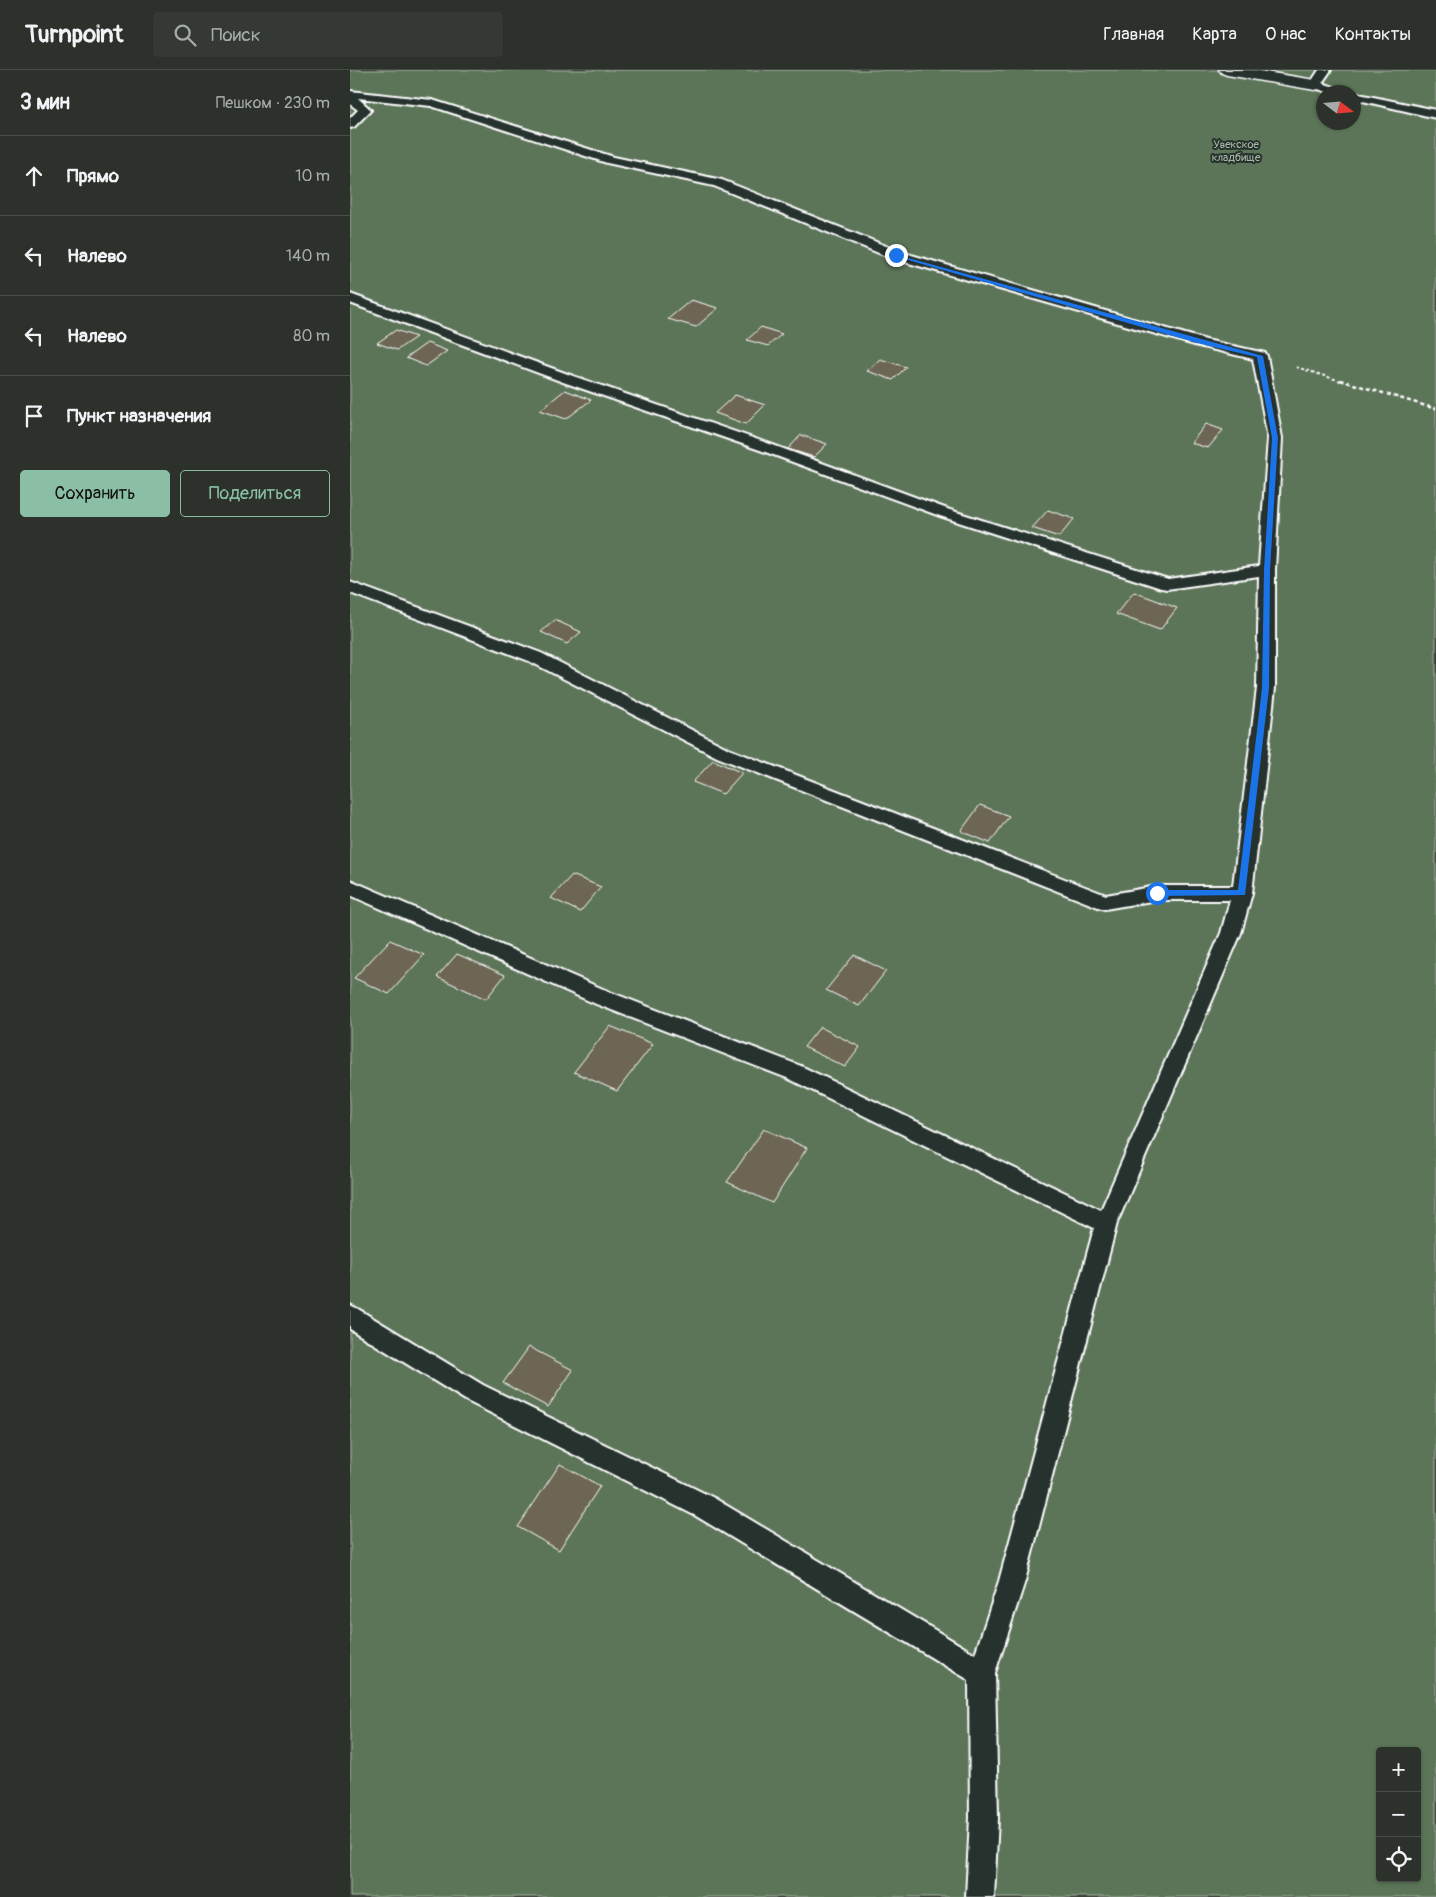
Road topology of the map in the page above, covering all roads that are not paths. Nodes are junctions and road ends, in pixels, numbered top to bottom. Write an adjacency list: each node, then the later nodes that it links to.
1 (1227, 70): 3 (street)
2 (1324, 70): 3 (lane)
3 (1315, 85)
4 (350, 96): 7 (lane); 9 (lane)
5 (1361, 98): 6 (lane)
6 (1436, 114)
7 (350, 124)
8 (350, 298): 9 (lane)
9 (1267, 570): 12 (lane)
10 (350, 587): 12 (lane)
11 (350, 887): 13 (lane)
12 (1242, 892): 13 (lane)
13 (1106, 1223): 15 (lane)
14 (350, 1316): 15 (lane)
15 (982, 1673): 16 (lane)
16 (980, 1897)

